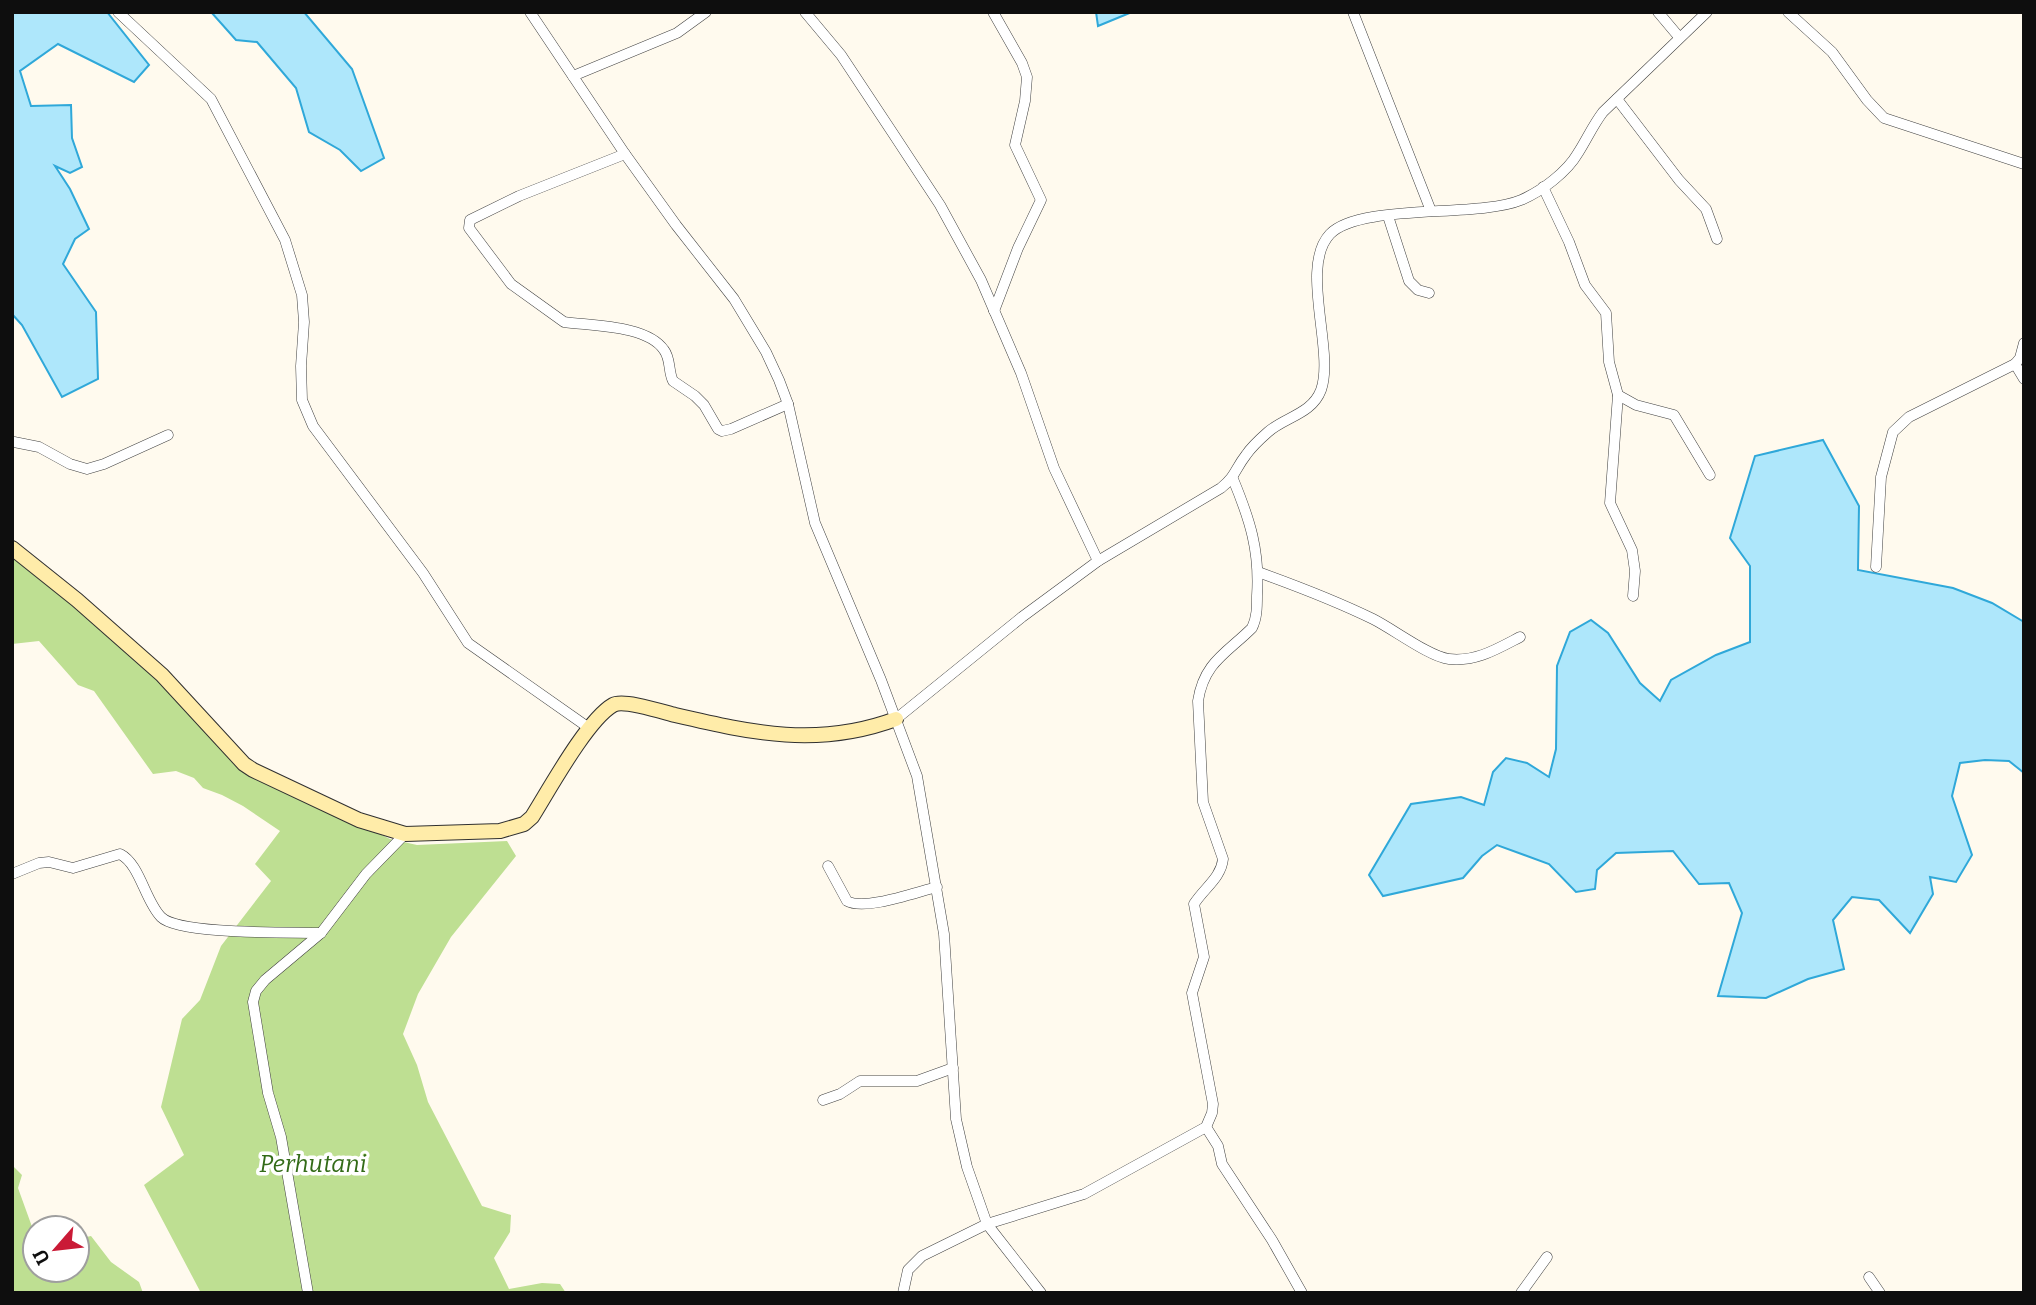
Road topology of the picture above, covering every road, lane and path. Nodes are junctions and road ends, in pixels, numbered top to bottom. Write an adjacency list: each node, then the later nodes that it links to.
1 (118, 12): 37 (street)
2 (530, 12): 11 (street)
3 (706, 12): 11 (street)
4 (806, 12): 20 (street)
5 (993, 12): 20 (street)
6 (1353, 12): 16 (street)
7 (1658, 12): 10 (street)
8 (1707, 12): 10 (street)
9 (1788, 12): 14 (street)
10 (1679, 37): 12 (street)
11 (573, 76): 13 (street)
12 (1617, 99): 15 (street); 18 (street)
13 (625, 154): 25 (street); 25 (street)
14 (2024, 164)
15 (1543, 187): 16 (street); 24 (street)
16 (1431, 211): 17 (street)
17 (1388, 216): 19 (street); 29 (street)
18 (1717, 239)
19 (1429, 293)
20 (994, 311): 31 (street)
21 (2024, 343): 22 (street)
22 (2015, 364): 23 (street); 32 (street)
23 (2024, 379)
24 (1618, 395): 28 (street); 34 (street)
25 (788, 404): 36 (street)
26 (168, 435): 27 (street)
27 (13, 440)
28 (1710, 475)
29 (1233, 479): 31 (street); 33 (street)
30 (12, 548): 38 (street)
31 (1098, 561): 36 (street)
32 (1876, 567)
33 (1258, 572): 35 (street); 45 (street)
34 (1633, 596)
35 (1520, 637)
36 (896, 719): 37 (street); 41 (street)
37 (589, 728): 38 (street)
38 (405, 834): 42 (street)
39 (828, 866): 41 (street)
40 (12, 874): 42 (street)
41 (937, 887): 43 (street)
42 (321, 933): 50 (street)
43 (953, 1068): 44 (street); 46 (street)
44 (823, 1100)
45 (1206, 1127): 46 (street); 49 (street)
46 (988, 1224): 51 (street); 52 (street)
47 (1547, 1257): 53 (street)
48 (1869, 1277): 54 (street)
49 (1301, 1292)
50 (307, 1293)
51 (903, 1293)
52 (1041, 1293)
53 (1521, 1293)
54 (1880, 1293)

